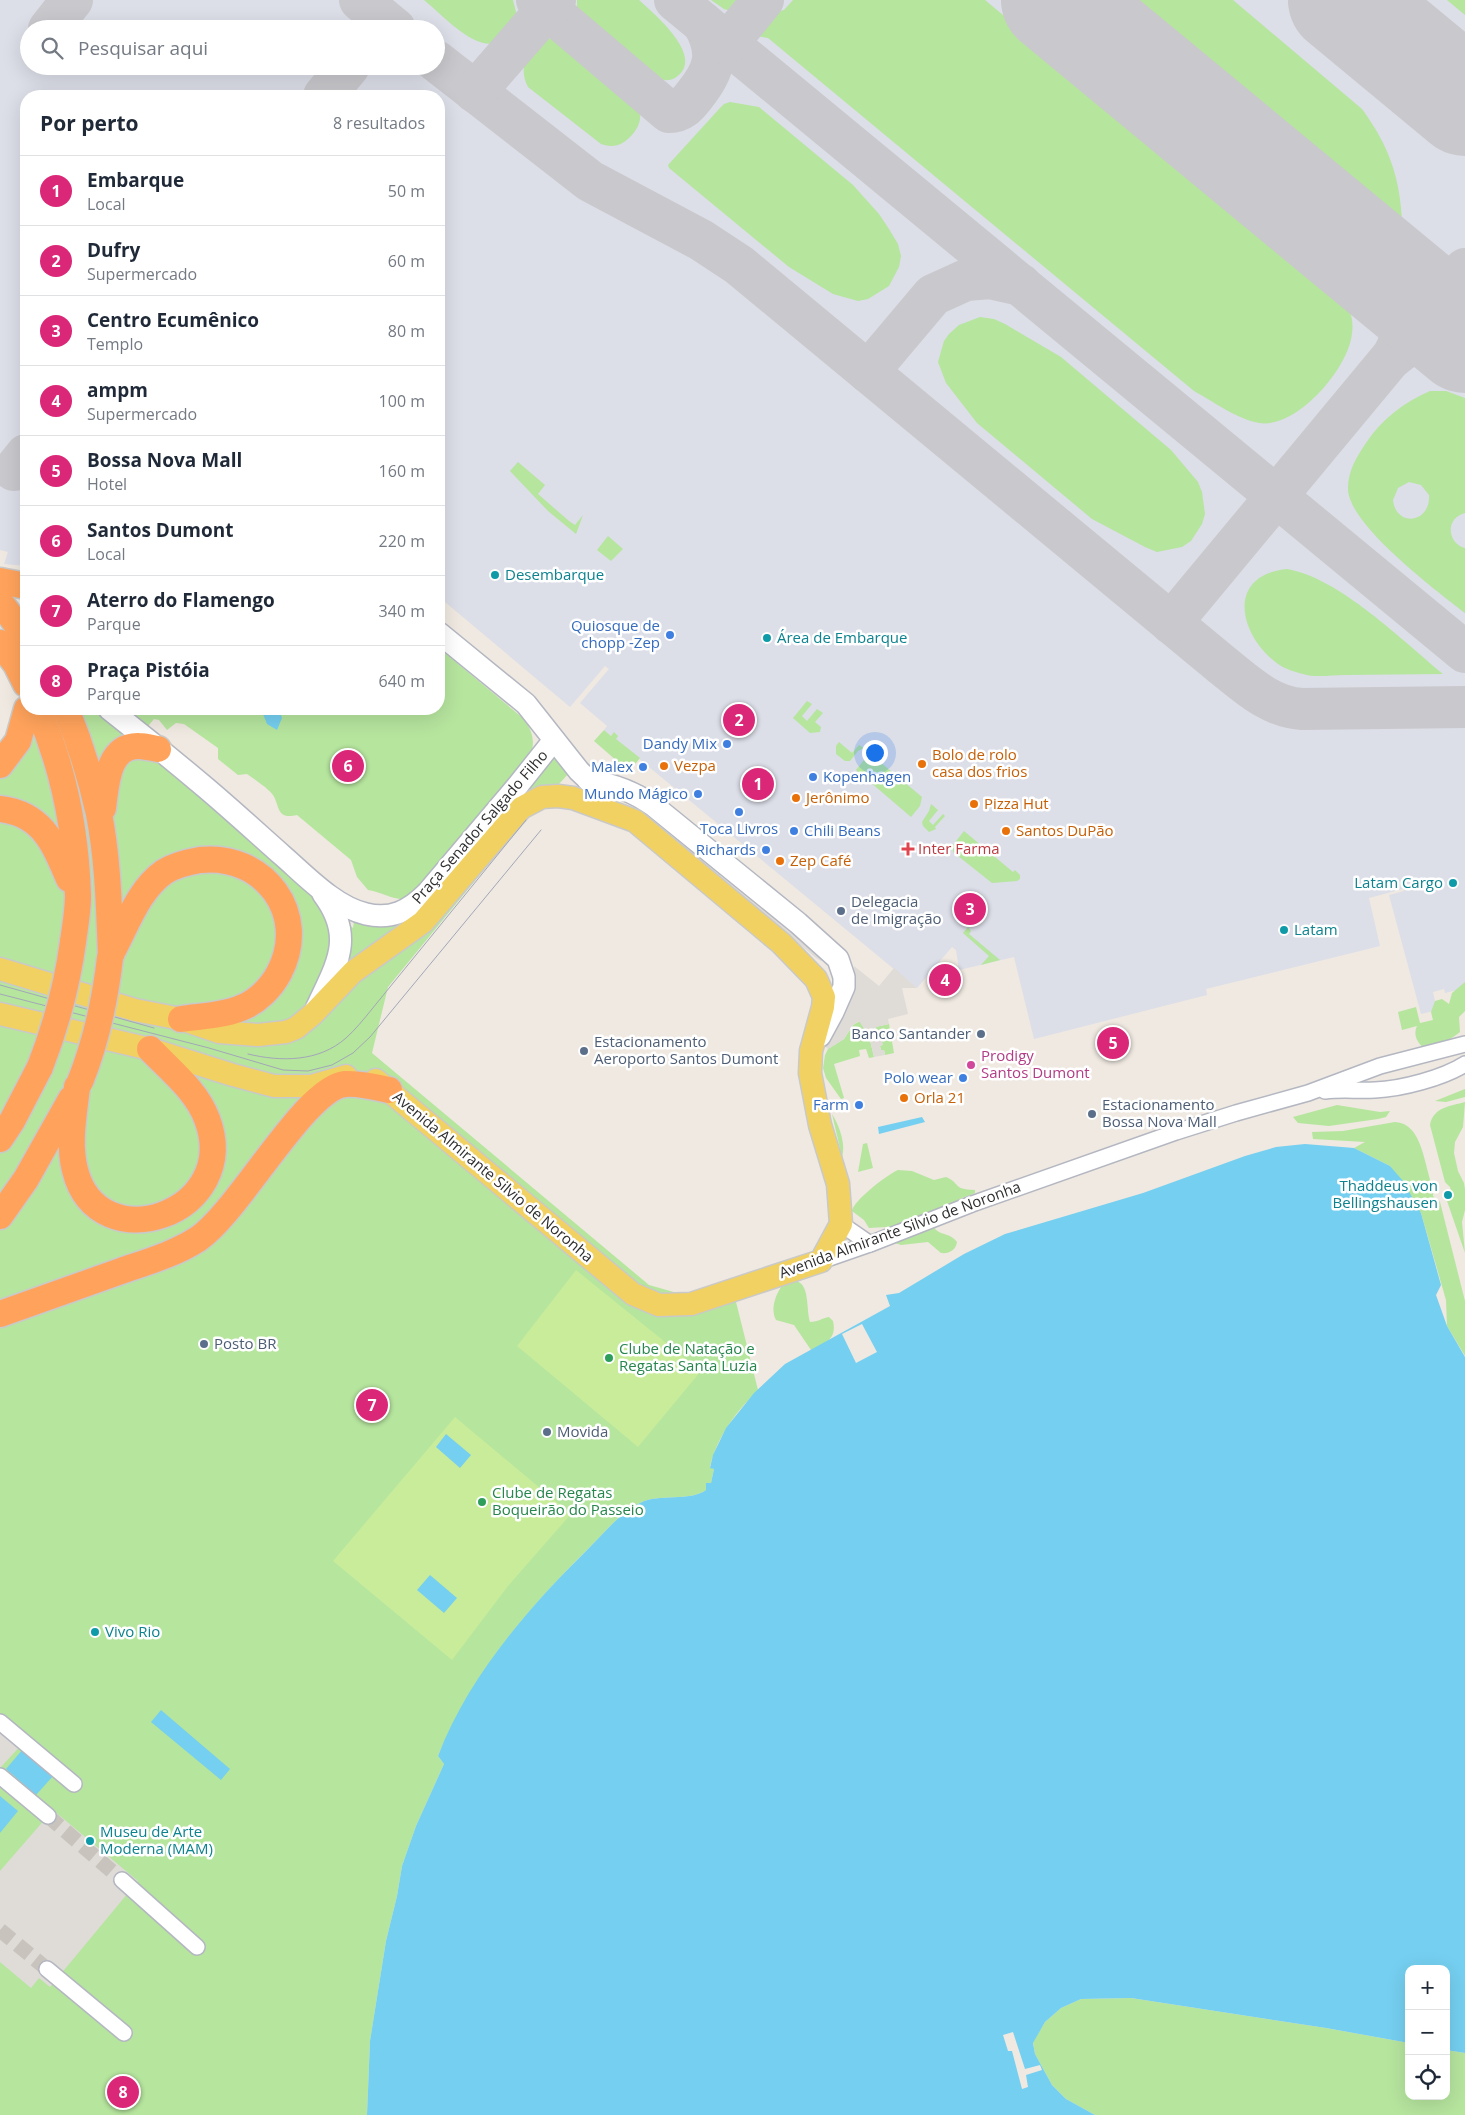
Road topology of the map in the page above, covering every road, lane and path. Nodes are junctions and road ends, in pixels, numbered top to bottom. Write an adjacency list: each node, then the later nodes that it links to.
1 (0, 581): 2 (highway)
2 (20, 585)
3 (0, 602): 4 (highway)
4 (20, 629)
5 (445, 637): 12 (street, Praça Senador Salgado Filho)
6 (0, 643): 7 (highway)
7 (20, 672)
8 (25, 715): 15 (highway)
9 (40, 715): 22 (highway)
10 (68, 715): 20 (highway)
11 (116, 715): 14 (street, Praça Senador Salgado Filho)
12 (538, 718): 13 (street, Praça Senador Salgado Filho); 16 (street)
13 (554, 740): 16 (street, Praça Senador Salgado Filho); 17 (street)
14 (158, 749): 20 (highway); 21 (street, Praça Senador Salgado Filho)
15 (0, 765)
16 (535, 765): 21 (street, Praça Senador Salgado Filho)
17 (588, 780): 19 (street); 30 (street)
18 (0, 809): 22 (highway)
19 (635, 821): 26 (main road); 30 (main road)
20 (101, 829): 23 (highway)
21 (315, 884): 26 (street)
22 (78, 898): 35 (highway, bridge)
23 (110, 956): 27 (highway); 32 (highway, bridge)
24 (0, 969): 27 (main road)
25 (0, 1014): 29 (main road, Avenida Almirante Silvio de Noronha)
26 (313, 1014): 27 (main road)
27 (181, 1019)
28 (1465, 1044): 34 (street, Avenida Almirante Silvio de Noronha)
29 (150, 1049): 32 (highway); 33 (main road, Avenida Almirante Silvio de Noronha)
30 (811, 1051): 37 (main road)
31 (1465, 1064): 34 (street, Avenida Almirante Silvio de Noronha)
32 (79, 1085): 36 (highway)
33 (389, 1090): 39 (main road, Avenida Almirante Silvio de Noronha); 40 (highway)
34 (1308, 1093): 38 (street, Avenida Almirante Silvio de Noronha)
35 (4, 1129)
36 (0, 1216)
37 (841, 1224): 38 (street); 39 (main road)
38 (870, 1244): 39 (street, Avenida Almirante Silvio de Noronha)
39 (821, 1261)
40 (0, 1314)
41 (2, 1729): 43 (street)
42 (0, 1776): 44 (street)
43 (74, 1784)
44 (48, 1816)
45 (122, 1880): 46 (street)
46 (197, 1947)
47 (47, 1969): 48 (street)
48 (124, 2032)

